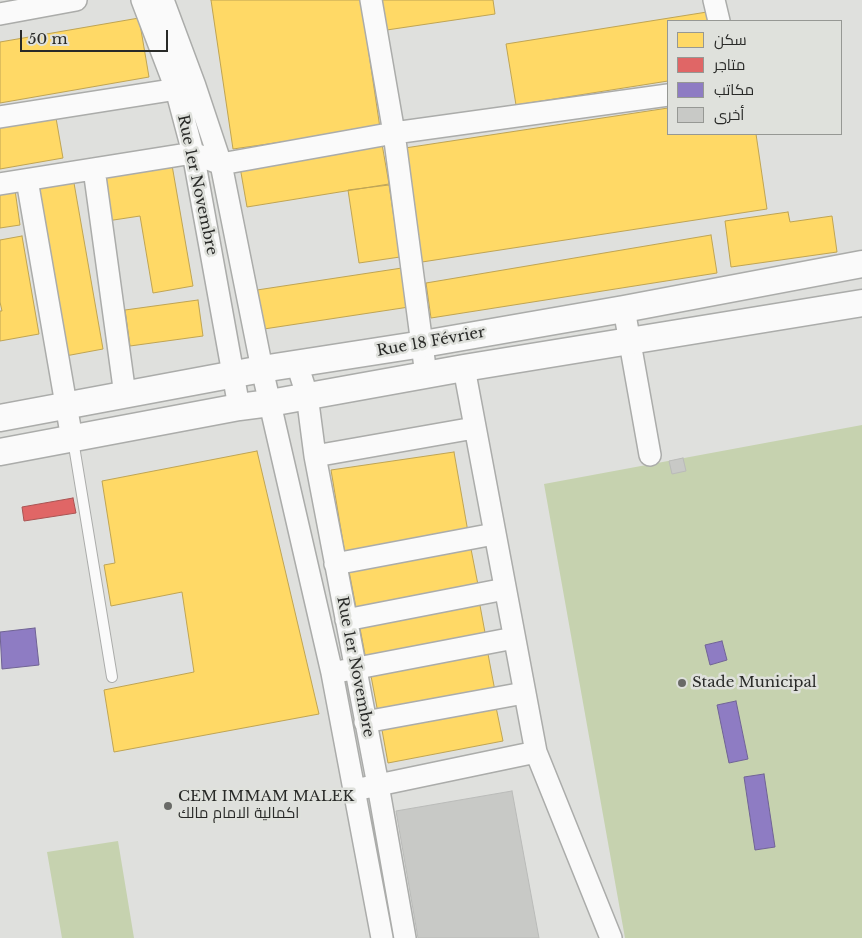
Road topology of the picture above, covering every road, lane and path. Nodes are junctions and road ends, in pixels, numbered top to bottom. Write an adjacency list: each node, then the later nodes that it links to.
1 (76, 0): 6 (street)
2 (142, 0): 8 (street, Rue 1er Novembre)
3 (163, 0): 8 (street, Rue 1er Novembre)
4 (371, 0): 11 (street)
5 (714, 0): 7 (street)
6 (0, 14)
7 (719, 20)
8 (186, 88): 10 (street); 12 (street, Rue 1er Novembre); 13 (street, Rue 1er Novembre)
9 (667, 95): 11 (street)
10 (0, 117)
11 (394, 133): 13 (street); 21 (street)
12 (193, 153): 13 (street); 14 (street); 26 (street, Rue 1er Novembre)
13 (221, 164): 24 (street, Rue 1er Novembre)
14 (94, 169): 15 (street); 27 (street)
15 (27, 180): 16 (street); 30 (street)
16 (0, 184)
17 (862, 264): 19 (street, Rue 18 Février)
18 (862, 303): 20 (street, Rue 18 Février)
19 (624, 309): 20 (street); 21 (street, Rue 18 Février)
20 (630, 340): 23 (street, Rue 18 Février); 36 (street)
21 (422, 344): 22 (street, Rue 18 Février); 25 (street)
22 (297, 364): 24 (street, Rue 18 Février); 28 (street, Rue 1er Novembre)
23 (464, 368): 25 (street, Rue 18 Février); 33 (street)
24 (262, 369): 26 (street, Rue 18 Février); 29 (street, Rue 1er Novembre)
25 (426, 374): 28 (street, Rue 18 Février)
26 (233, 375): 27 (street, Rue 18 Février); 31 (street, Rue 1er Novembre)
27 (126, 395): 30 (street, Rue 18 Février)
28 (307, 395): 29 (street, Rue 18 Février); 37 (street, Rue 1er Novembre)
29 (270, 403): 31 (street, Rue 18 Février); 44 (street, Rue 1er Novembre)
30 (66, 406): 32 (street, Rue 18 Février); 34 (street)
31 (239, 407): 34 (street, Rue 18 Février)
32 (0, 418)
33 (474, 428): 37 (street); 38 (street)
34 (72, 438): 35 (street, Rue 18 Février); 45 (lane)
35 (0, 452)
36 (650, 455)
37 (315, 456): 39 (street, Rue 1er Novembre)
38 (494, 534): 39 (street); 40 (street)
39 (335, 564): 41 (street, Rue 1er Novembre)
40 (505, 589): 41 (street); 42 (street)
41 (346, 620): 43 (street, Rue 1er Novembre)
42 (514, 638): 43 (street); 46 (street)
43 (356, 668): 44 (street); 47 (street, Rue 1er Novembre)
44 (332, 673): 50 (street, Rue 1er Novembre)
45 (112, 677)
46 (524, 693): 47 (street); 48 (street)
47 (365, 722): 49 (street, Rue 1er Novembre)
48 (536, 752): 49 (street); 55 (street)
49 (378, 785): 50 (street); 51 (street, Rue 1er Novembre)
50 (354, 790): 52 (street, Rue 1er Novembre)
51 (395, 881): 52 (street); 54 (street, Rue 1er Novembre)
52 (372, 886): 53 (street, Rue 1er Novembre)
53 (382, 938)
54 (405, 938)
55 (611, 938)

